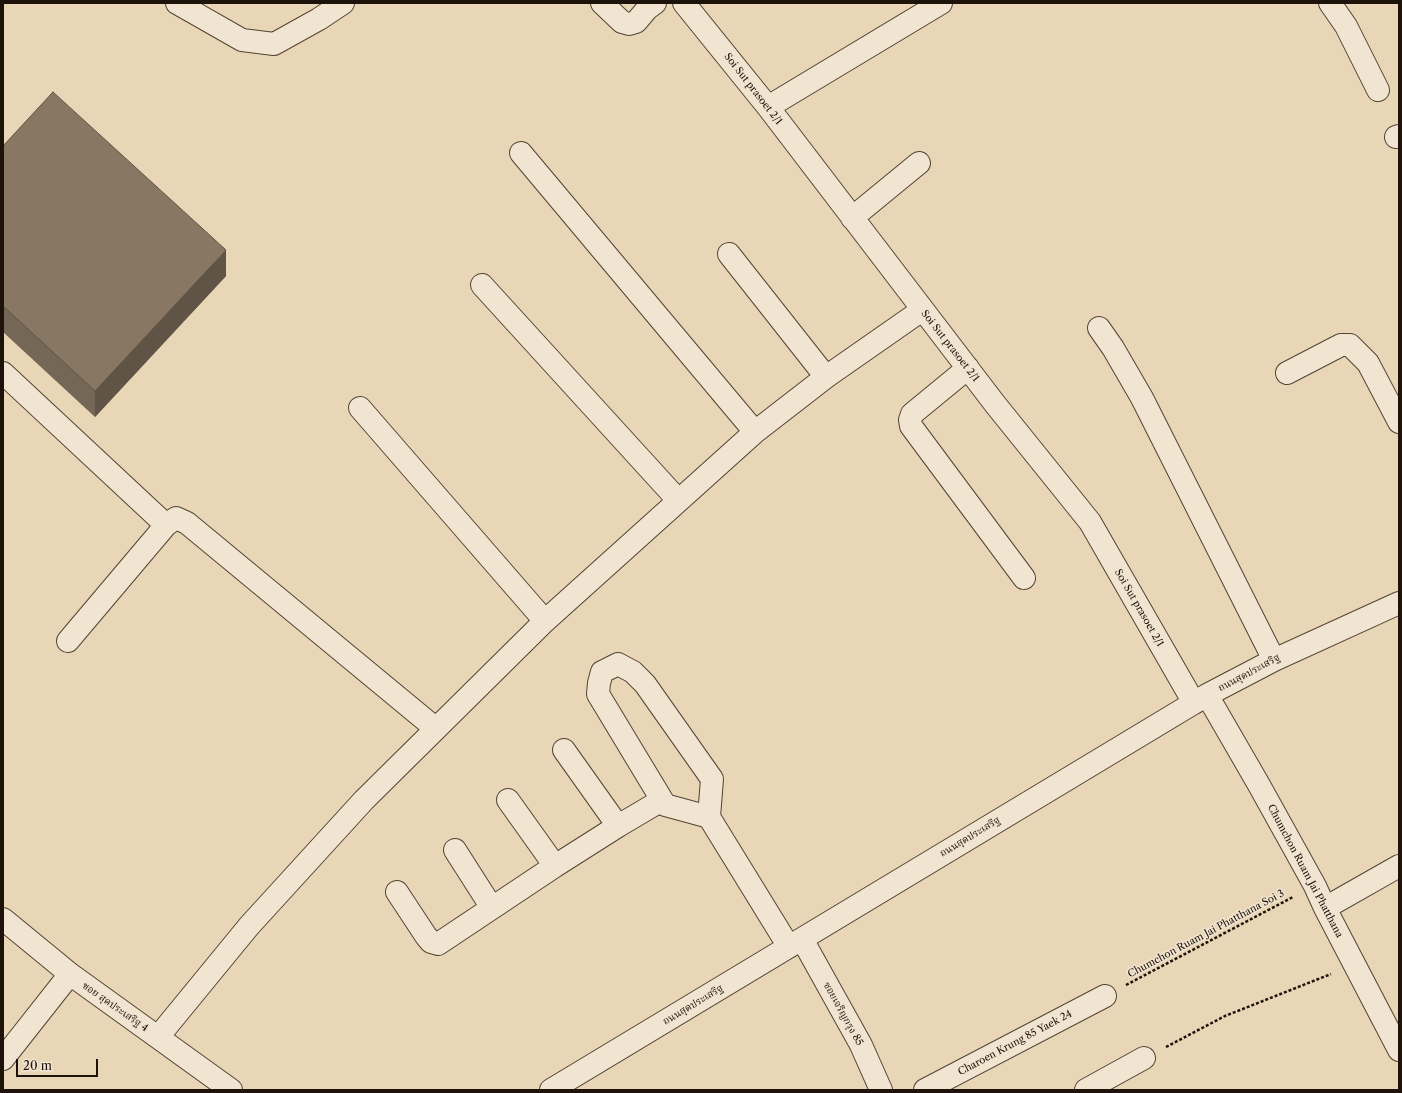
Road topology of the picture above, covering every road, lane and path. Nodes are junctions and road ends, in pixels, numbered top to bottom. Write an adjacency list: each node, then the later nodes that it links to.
1 (177, 3): 2 (street)
2 (343, 3)
3 (602, 3): 4 (street)
4 (655, 3)
5 (684, 3): 9 (street, Soi Sut prasoet 2/1)
6 (941, 3): 9 (street)
7 (1330, 3): 8 (street)
8 (1378, 90)
9 (768, 107): 12 (street, Soi Sut prasoet 2/1)
10 (521, 153): 23 (street)
11 (919, 163): 12 (street)
12 (852, 218): 15 (street, Soi Sut prasoet 2/1)
13 (729, 254): 20 (street)
14 (482, 285): 24 (street)
15 (922, 310): 17 (street, Soi Sut prasoet 2/1); 20 (street)
16 (1099, 328): 30 (street)
17 (968, 368): 26 (street); 31 (street, Soi Sut prasoet 2/1)
18 (3, 373): 25 (street)
19 (1287, 373): 22 (street)
20 (826, 377): 23 (street)
21 (360, 408): 28 (street)
22 (1399, 422)
23 (755, 432): 24 (street)
24 (678, 500): 28 (street)
25 (166, 525): 29 (street); 32 (street)
26 (1024, 578)
27 (1399, 603): 30 (street, ถนนสุดประเสริฐ)
28 (545, 621): 32 (street)
29 (68, 641)
30 (1274, 660): 31 (street, ถนนสุดประเสริฐ)
31 (1201, 699): 41 (street, Chumchon Ruam Jai Phatthana); 46 (street, ถนนสุดประเสริฐ)
32 (435, 728): 50 (street)
33 (564, 750): 37 (street)
34 (508, 800): 39 (street)
35 (662, 800): 36 (street); 36 (street); 37 (street)
36 (709, 817): 46 (street, ซอยเจริญกรุง 85)
37 (618, 826): 39 (street)
38 (455, 850): 43 (street)
39 (555, 866): 43 (street)
40 (1399, 866): 44 (street)
41 (1315, 886): 44 (street, Chumchon Ruam Jai Phatthana); 49 (path, Chumchon Ruam Jai Phatthana Soi 3)
42 (397, 892): 43 (street)
43 (492, 908)
44 (1325, 908): 47 (street, Chumchon Ruam Jai Phatthana)
45 (3, 919): 48 (street, ซอย สุดประเสริฐ 4)
46 (795, 943): 55 (street, ถนนสุดประเสริฐ); 56 (street, ซอยเจริญกรุง 85)
47 (1354, 965): 51 (street, Chumchon Ruam Jai Phatthana); 52 (path)
48 (70, 974): 50 (street, ซอย สุดประเสริฐ 4); 53 (street)
49 (1105, 996): 57 (street, Charoen Krung 85 Yaek 24)
50 (158, 1037): 54 (street, ซอย สุดประเสริฐ 4)
51 (1399, 1050)
52 (1144, 1058): 58 (street)
53 (3, 1059)
54 (232, 1090)
55 (551, 1090)
56 (881, 1090)
57 (925, 1090)
58 (1086, 1090)

